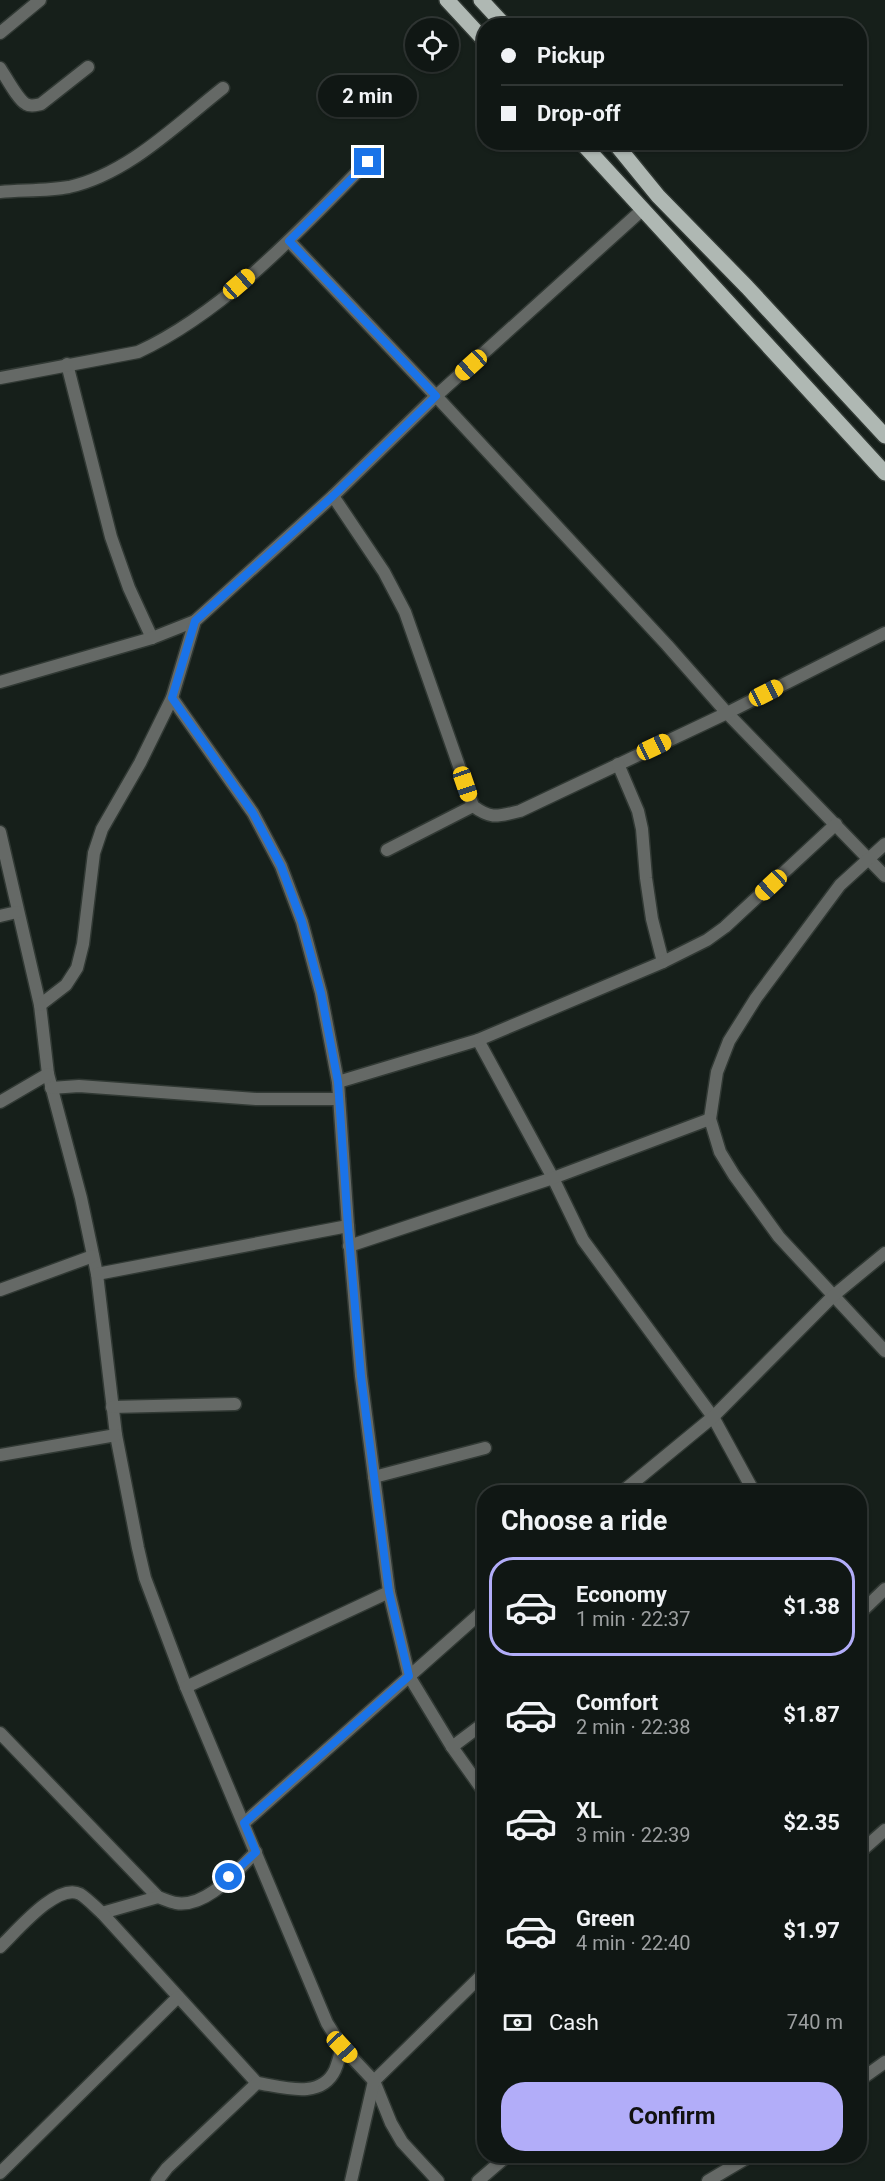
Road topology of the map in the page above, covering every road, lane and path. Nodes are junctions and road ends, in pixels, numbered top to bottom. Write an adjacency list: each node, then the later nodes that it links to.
1 (40, 0): 6 (street)
2 (447, 0): 5 (main road)
3 (481, 0): 4 (main road)
4 (498, 18)
5 (477, 32)
6 (0, 33)
7 (88, 67): 8 (street)
8 (0, 68)
9 (223, 88): 13 (street)
10 (588, 150): 14 (main road)
11 (621, 150): 19 (main road)
12 (368, 162): 15 (street)
13 (0, 192)
14 (642, 210): 18 (street); 20 (main road)
15 (289, 241): 16 (street); 18 (street)
16 (67, 364): 17 (street); 24 (street)
17 (0, 378)
18 (436, 396): 21 (street); 27 (street)
19 (885, 436)
20 (885, 473)
21 (333, 496): 22 (street); 29 (street)
22 (195, 621): 24 (street); 26 (street)
23 (885, 633): 27 (street)
24 (152, 638): 25 (street)
25 (0, 682)
26 (172, 698): 39 (street); 42 (street)
27 (727, 712): 28 (street); 30 (street)
28 (618, 764): 29 (street); 38 (street)
29 (473, 806): 33 (street)
30 (836, 825): 34 (street); 38 (street)
31 (0, 832): 36 (street)
32 (885, 844): 34 (street)
33 (387, 850)
34 (869, 859): 35 (street); 46 (street)
35 (885, 876)
36 (17, 912): 37 (street); 39 (street)
37 (0, 916)
38 (663, 962): 40 (street)
39 (40, 1005): 41 (street)
40 (478, 1040): 42 (street); 47 (street)
41 (48, 1074): 43 (street); 45 (street)
42 (338, 1082): 44 (street)
43 (51, 1088): 44 (street); 51 (street)
44 (339, 1099): 48 (street)
45 (0, 1102)
46 (710, 1119): 47 (street); 54 (street)
47 (553, 1178): 49 (street); 58 (street)
48 (348, 1226): 49 (street); 52 (street)
49 (349, 1246): 62 (street)
50 (885, 1253): 54 (street)
51 (93, 1256): 52 (street); 53 (street)
52 (97, 1274): 57 (street)
53 (0, 1290)
54 (833, 1296): 55 (street); 58 (street)
55 (885, 1351)
56 (235, 1404): 57 (street)
57 (112, 1407): 59 (street)
58 (713, 1417): 63 (street); 64 (street)
59 (116, 1435): 61 (street); 70 (street)
60 (485, 1448): 62 (street)
61 (0, 1455)
62 (374, 1477): 66 (street)
63 (630, 1485)
64 (750, 1485)
65 (885, 1589): 67 (street)
66 (389, 1592): 69 (street); 70 (street)
67 (867, 1606)
68 (477, 1616): 69 (street)
69 (409, 1676): 73 (street); 75 (street)
70 (186, 1687): 75 (street)
71 (477, 1728): 73 (street)
72 (0, 1733): 79 (street)
73 (452, 1747): 74 (street)
74 (477, 1782)
75 (244, 1823): 78 (street)
76 (885, 1830): 77 (street)
77 (867, 1846)
78 (256, 1852): 79 (street); 84 (street)
79 (158, 1897): 80 (street)
80 (102, 1913): 81 (street); 83 (street)
81 (0, 1947)
82 (477, 1980): 87 (street)
83 (178, 1996): 88 (street); 91 (street)
84 (342, 2047): 87 (street); 88 (street)
85 (885, 2062): 86 (street)
86 (867, 2075)
87 (374, 2081): 93 (street); 94 (street)
88 (257, 2083): 92 (street)
89 (499, 2163): 95 (street)
90 (738, 2163): 96 (street)
91 (0, 2173)
92 (157, 2181)
93 (351, 2181)
94 (438, 2181)
95 (477, 2181)
96 (708, 2181)

